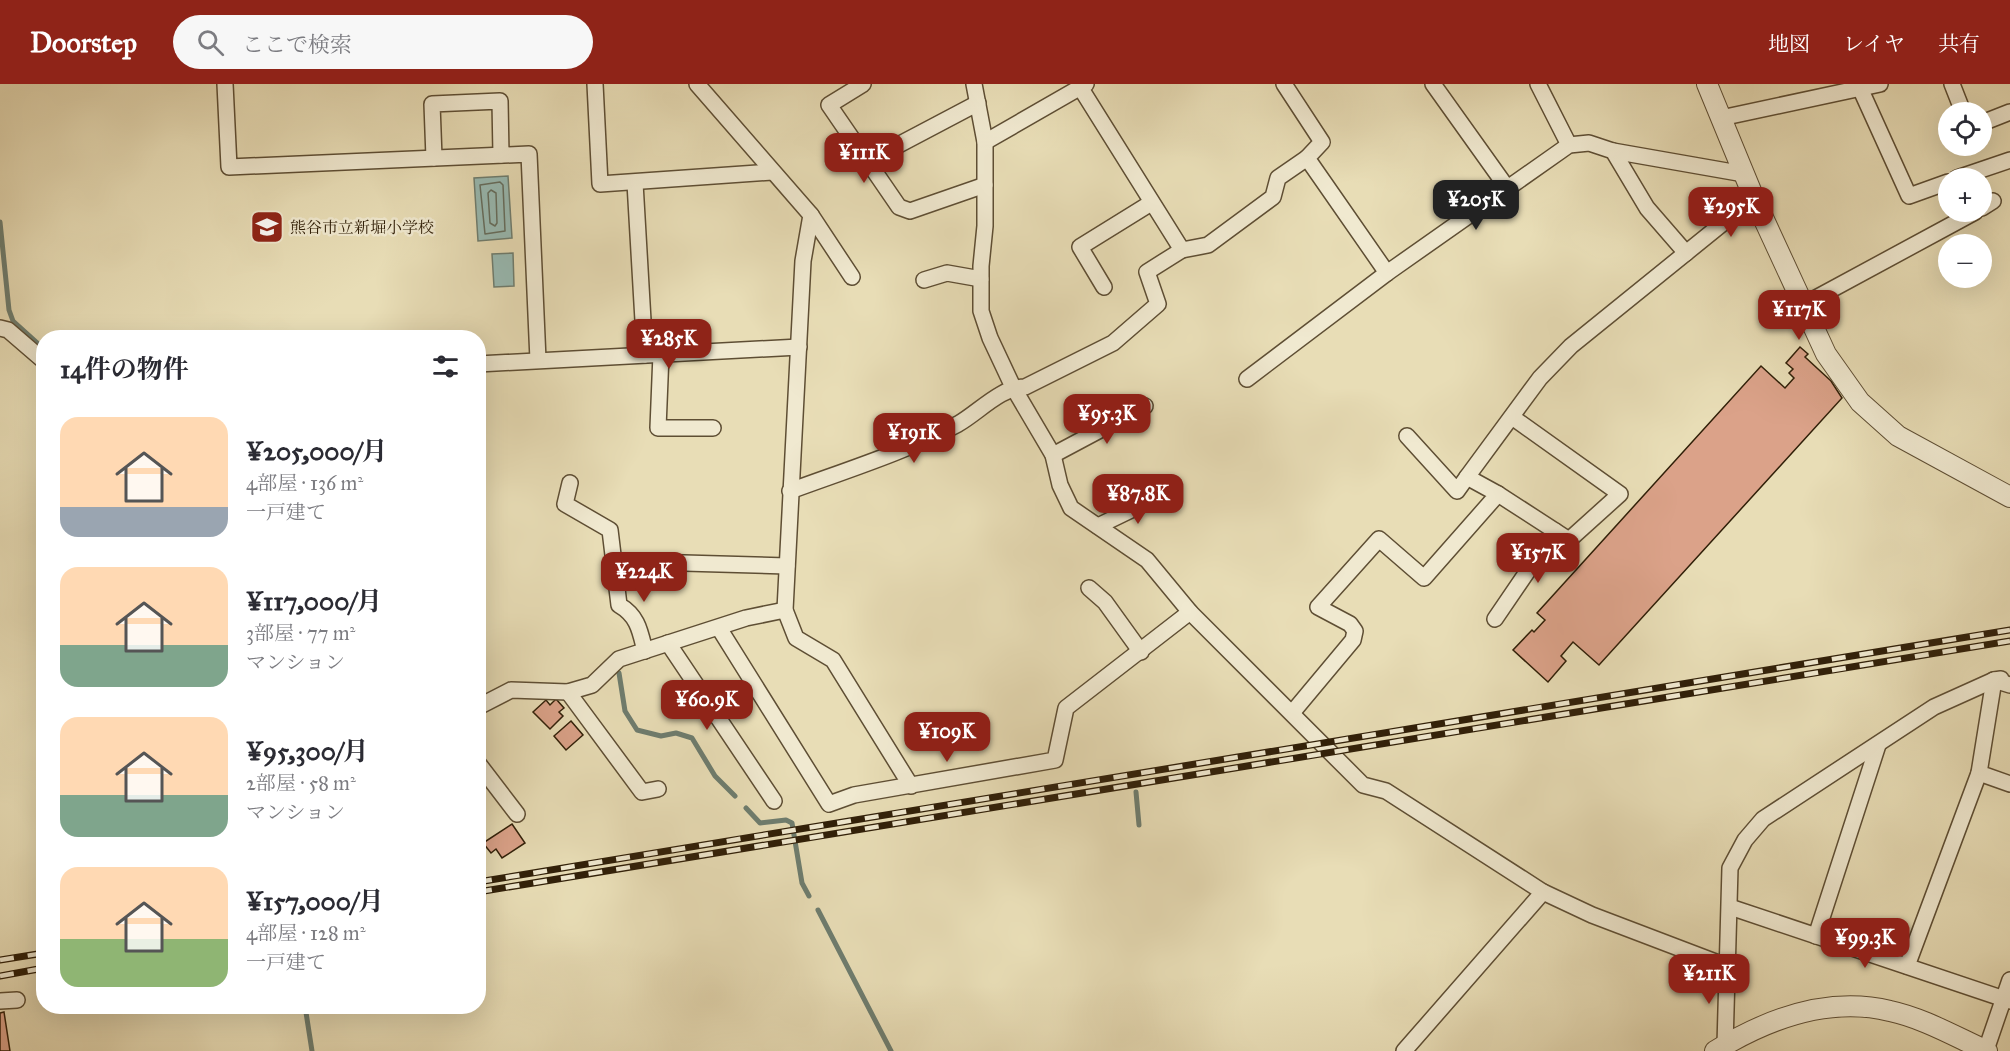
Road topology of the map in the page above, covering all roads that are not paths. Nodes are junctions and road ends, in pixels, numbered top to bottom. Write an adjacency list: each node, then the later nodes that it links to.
1 (225, 84): 23 (street)
2 (595, 84): 30 (street)
3 (697, 84): 28 (street)
4 (863, 84): 26 (street)
5 (974, 84): 15 (street)
6 (1284, 84): 24 (street)
7 (1433, 84): 33 (street)
8 (1538, 84): 20 (street)
9 (1707, 84): 17 (street)
10 (1880, 84): 13 (street)
11 (1952, 84): 14 (street)
12 (1083, 86): 19 (street); 35 (street)
13 (1860, 88): 17 (street); 32 (street)
14 (1960, 102)
15 (978, 103): 19 (street); 26 (street)
16 (2010, 112): 18 (street)
17 (1721, 118): 29 (street)
18 (1992, 119)
19 (985, 142): 31 (street)
20 (1569, 146): 21 (street); 33 (street)
21 (1613, 150): 29 (street); 39 (street)
22 (501, 155): 23 (street); 23 (street); 50 (street)
23 (434, 158)
24 (1308, 158): 38 (street); 40 (street)
25 (2010, 160): 27 (street)
26 (868, 161): 31 (street)
27 (1986, 168)
28 (772, 172): 30 (street); 36 (street)
29 (1744, 174): 34 (street)
30 (635, 183): 49 (street)
31 (985, 185): 42 (street)
32 (1938, 186)
33 (1508, 189): 40 (street)
34 (1754, 198): 39 (street); 45 (street)
35 (1151, 203): 38 (street); 44 (street)
36 (811, 215): 41 (street); 47 (street)
37 (1956, 222): 45 (street)
38 (1182, 250): 53 (street)
39 (1686, 253): 55 (street)
40 (1387, 273): 52 (street)
41 (852, 277)
42 (981, 279): 43 (street); 53 (street)
43 (924, 280)
44 (1104, 287)
45 (1803, 305): 64 (street)
46 (0, 328): 48 (street)
47 (799, 347): 49 (street); 61 (street)
48 (36, 354)
49 (653, 354): 50 (street); 56 (street)
50 (538, 360): 51 (street)
51 (486, 363)
52 (1247, 379)
53 (1013, 387): 58 (street); 61 (street)
54 (1145, 406): 58 (street)
55 (1512, 417): 59 (street); 66 (street)
56 (713, 428)
57 (1407, 436): 59 (street)
58 (1053, 455): 65 (street)
59 (1467, 477): 63 (street)
60 (570, 483): 67 (street)
61 (790, 491): 68 (street)
62 (1164, 494): 65 (street)
63 (1498, 494): 66 (street); 81 (street)
64 (2010, 496)
65 (1098, 526): 71 (street)
66 (1555, 531): 72 (street)
67 (613, 561): 68 (street); 75 (street)
68 (787, 566): 70 (street)
69 (1089, 588): 76 (street)
70 (785, 610): 73 (street); 86 (street)
71 (1190, 612): 76 (street); 81 (street)
72 (1495, 619)
73 (719, 628): 74 (street); 86 (street)
74 (668, 643): 75 (street); 88 (street)
75 (645, 651): 79 (street)
76 (1141, 652): 86 (street)
77 (2002, 678): 78 (street); 82 (street); 84 (street)
78 (2010, 685)
79 (568, 692): 80 (street); 87 (street)
80 (486, 703)
81 (1292, 713): 90 (street)
82 (1878, 745): 91 (street); 92 (street)
83 (486, 773): 89 (street)
84 (1979, 773): 85 (street); 94 (street)
85 (2010, 784)
86 (911, 786)
87 (658, 789)
88 (774, 801)
89 (517, 814)
90 (1544, 892): 93 (street); 100 (street)
91 (1730, 907): 92 (street); 93 (street)
92 (1816, 936): 94 (street)
93 (1726, 966): 99 (street)
94 (1907, 966): 97 (street)
95 (2010, 980): 97 (street)
96 (17, 1000): 98 (street)
97 (2007, 1000): 101 (street)
98 (0, 1001)
99 (1722, 1049): 101 (street)
100 (1404, 1051)
101 (1986, 1051)

